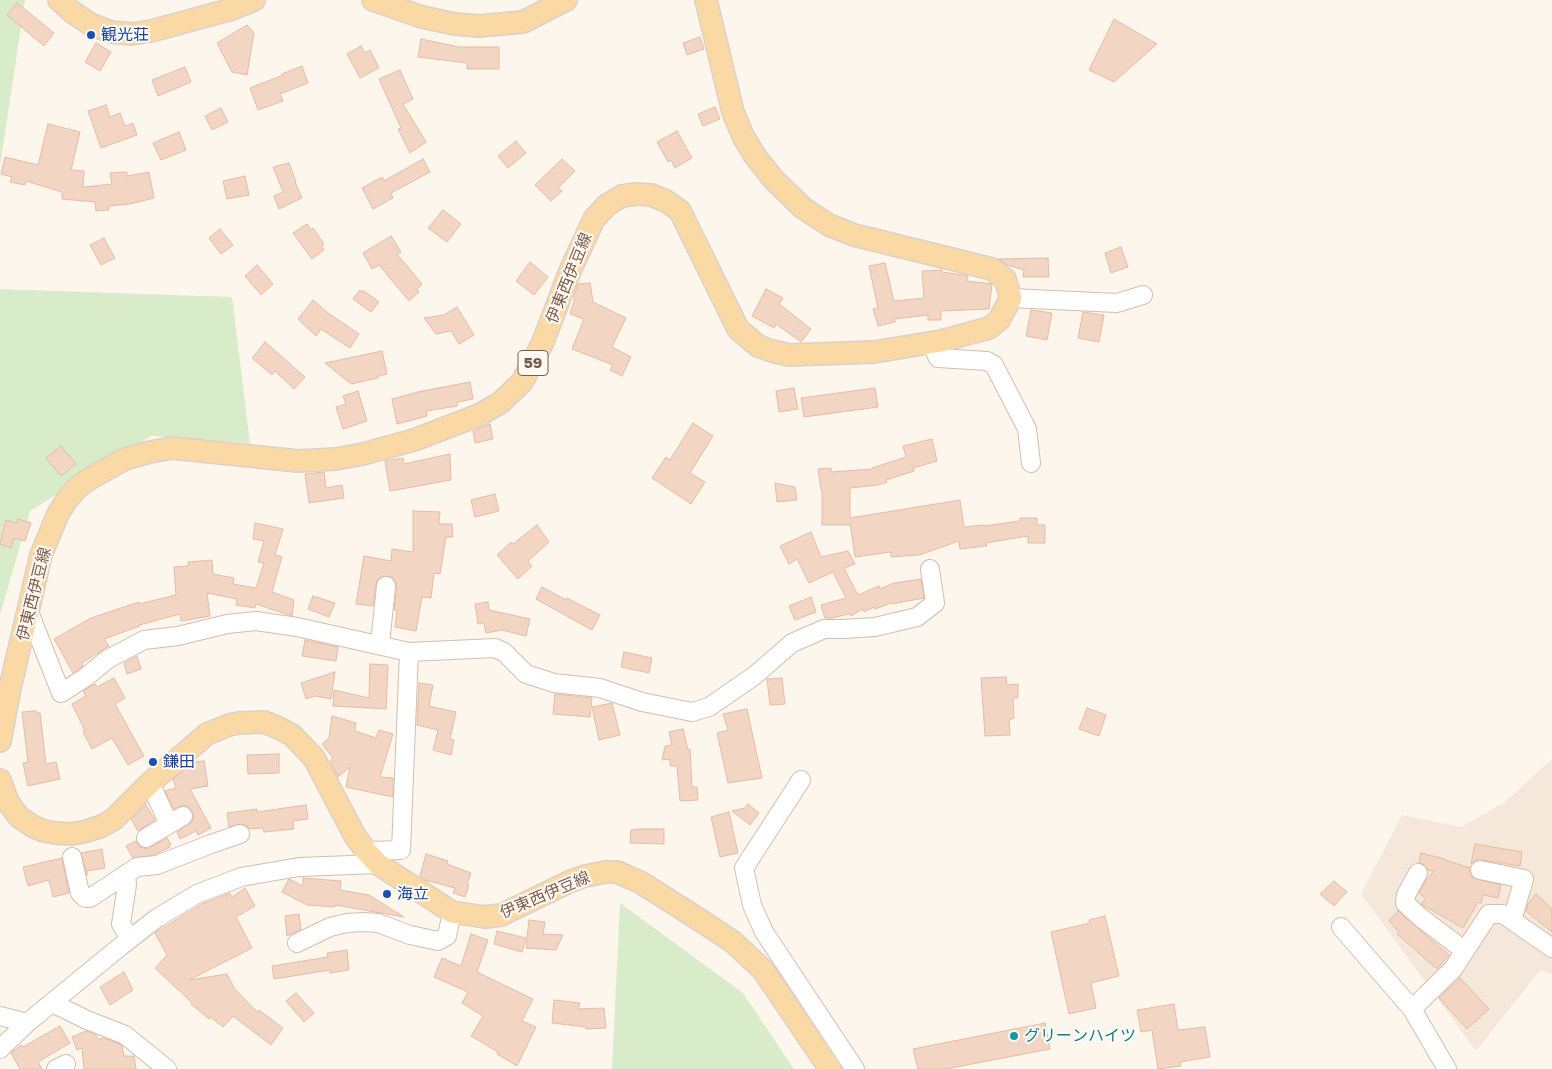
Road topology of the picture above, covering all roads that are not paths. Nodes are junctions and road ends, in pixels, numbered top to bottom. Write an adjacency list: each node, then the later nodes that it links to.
1 (59, 0): 6 (main road)
2 (254, 0): 6 (main road)
3 (373, 0): 4 (main road)
4 (566, 0)
5 (706, 0): 8 (main road)
6 (232, 5)
7 (1142, 295): 8 (street)
8 (1011, 298): 9 (main road, 伊東西伊豆線 / 59)
9 (931, 343): 10 (street); 13 (main road, 伊東西伊豆線 / 59)
10 (1031, 463)
11 (930, 569): 15 (street)
12 (386, 586): 14 (street)
13 (29, 612): 14 (street); 16 (main road, 伊東西伊豆線 / 59)
14 (380, 644): 15 (street)
15 (409, 652): 24 (street)
16 (4, 701): 17 (main road, 伊東西伊豆線 / 59)
17 (0, 741)
18 (0, 780): 20 (main road, 伊東西伊豆線)
19 (801, 780): 42 (street)
20 (150, 783): 22 (street); 24 (main road, 伊東西伊豆線)
21 (240, 834): 27 (street)
22 (146, 838)
23 (72, 857): 27 (street)
24 (372, 858): 28 (main road, 伊東西伊豆線); 31 (street)
25 (1480, 870): 29 (street)
26 (1418, 873): 34 (street)
27 (126, 874): 31 (street)
28 (452, 912): 32 (street); 41 (main road, 伊東西伊豆線)
29 (1512, 920): 33 (street); 34 (street)
30 (1341, 927): 36 (street)
31 (130, 939): 35 (street)
32 (297, 944)
33 (1552, 948)
34 (1464, 952): 36 (street)
35 (52, 1003): 38 (street); 40 (street)
36 (1412, 1009): 43 (street)
37 (0, 1016): 38 (street)
38 (27, 1023): 39 (street)
39 (0, 1049)
40 (167, 1069)
41 (830, 1069)
42 (855, 1069)
43 (1447, 1069)

